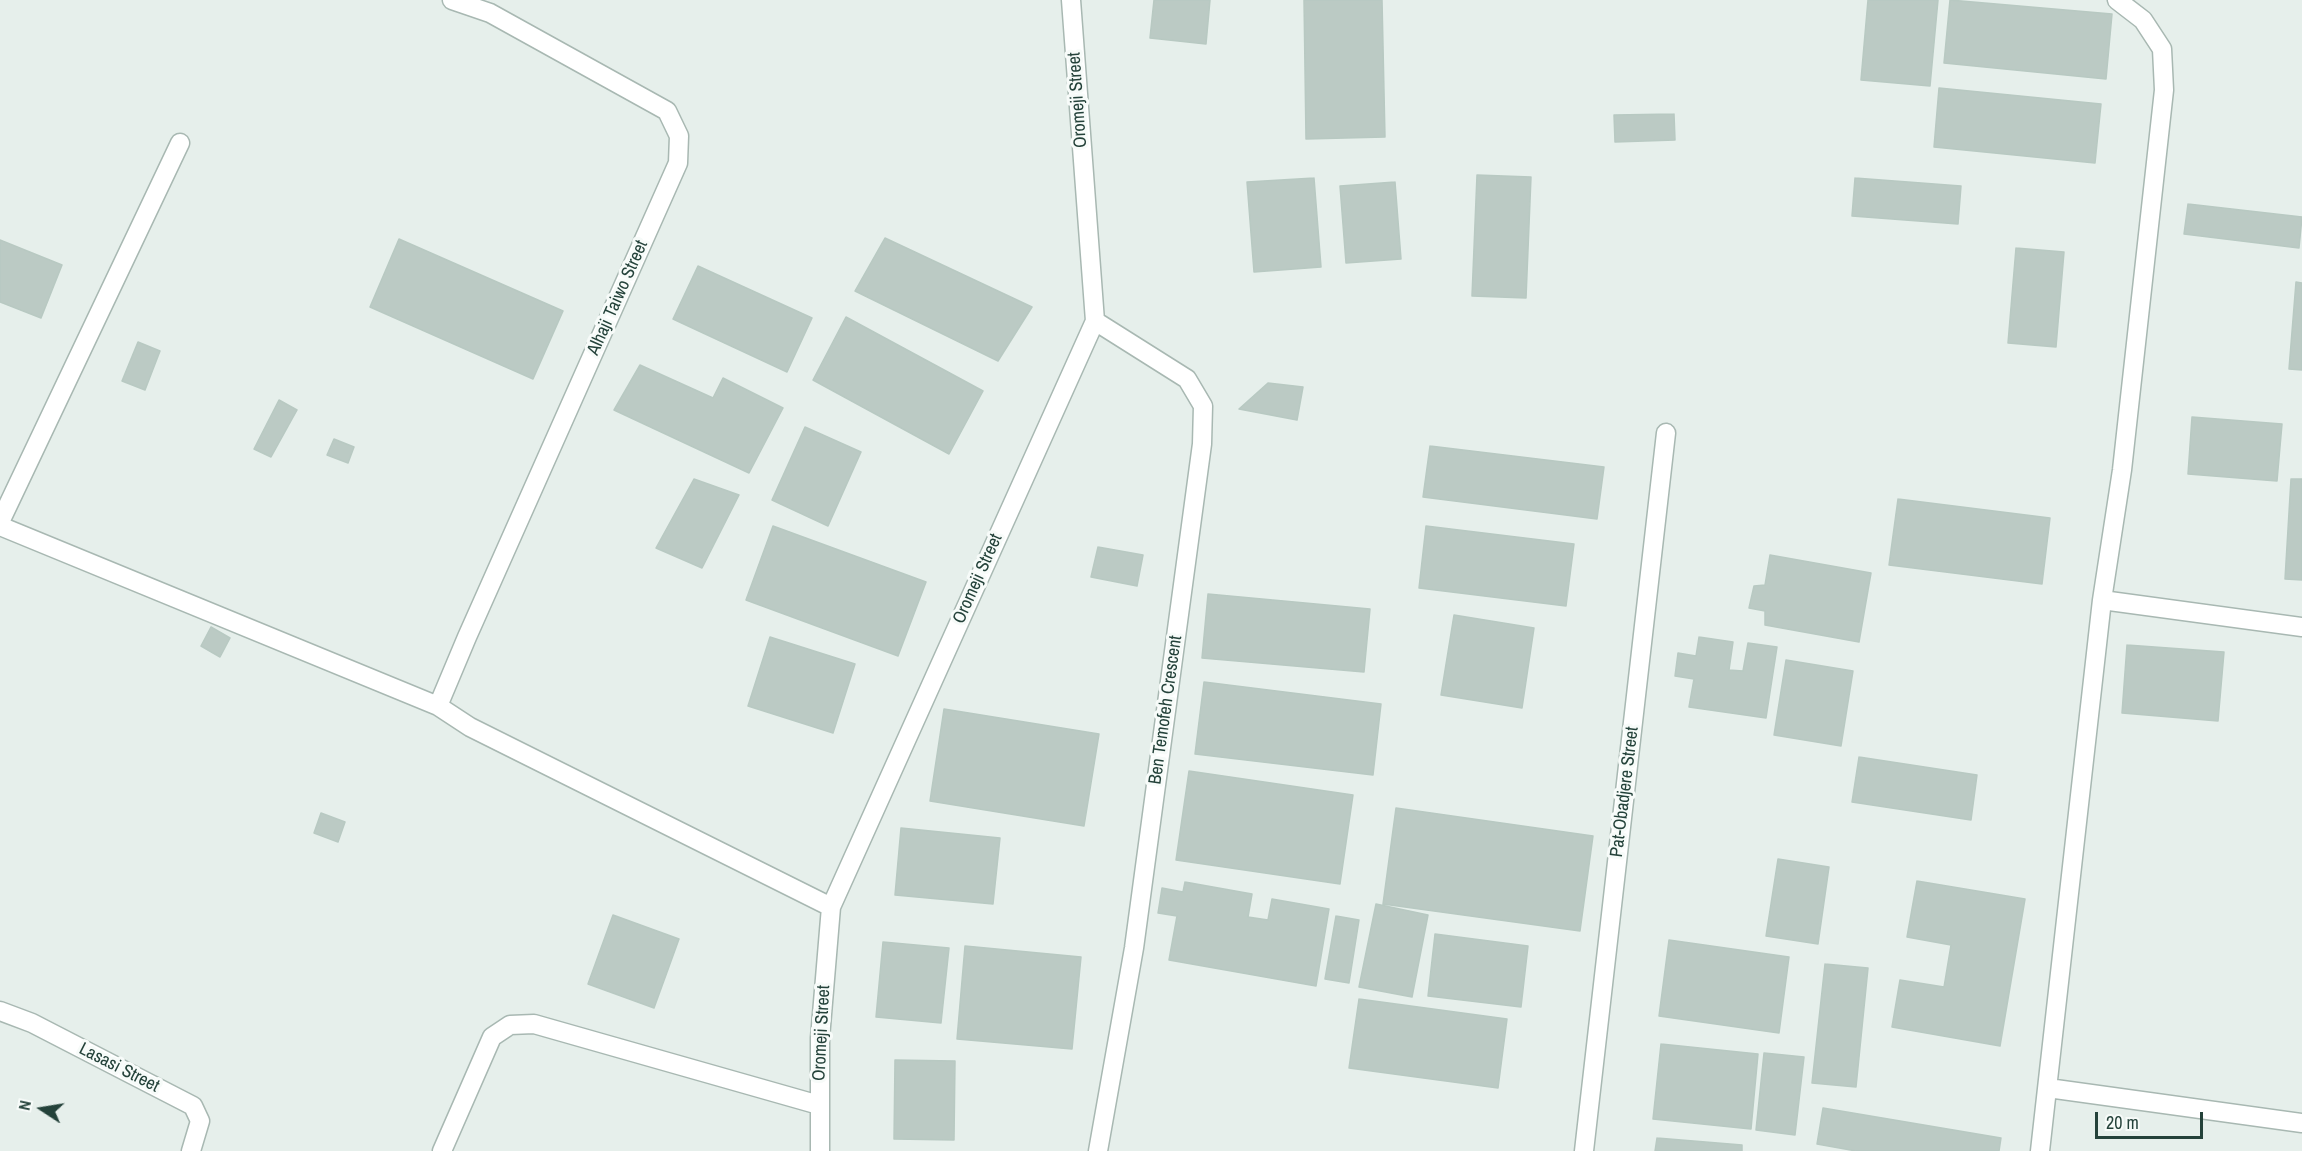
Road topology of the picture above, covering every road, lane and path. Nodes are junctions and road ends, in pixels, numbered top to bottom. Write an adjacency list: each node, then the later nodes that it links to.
1 (452, 0): 10 (street, Alhaji Taiwo Street)
2 (1071, 0): 5 (street, Oromeji Street)
3 (2117, 0): 8 (street)
4 (180, 143): 7 (street)
5 (1095, 321): 11 (street, Oromeji Street); 19 (street, Ben Temofeh Crescent)
6 (1666, 433): 20 (street, Pat-Obadjere Street)
7 (0, 524): 10 (street)
8 (2102, 600): 9 (street); 13 (street)
9 (2302, 627)
10 (438, 706): 11 (street)
11 (831, 907): 14 (street, Oromeji Street)
12 (0, 1011): 16 (street, Lasasi Street)
13 (2048, 1088): 15 (street); 21 (street)
14 (819, 1105): 17 (street); 18 (street, Oromeji Street)
15 (2302, 1123)
16 (191, 1151)
17 (442, 1151)
18 (820, 1151)
19 (1098, 1151)
20 (1584, 1151)
21 (2040, 1151)

